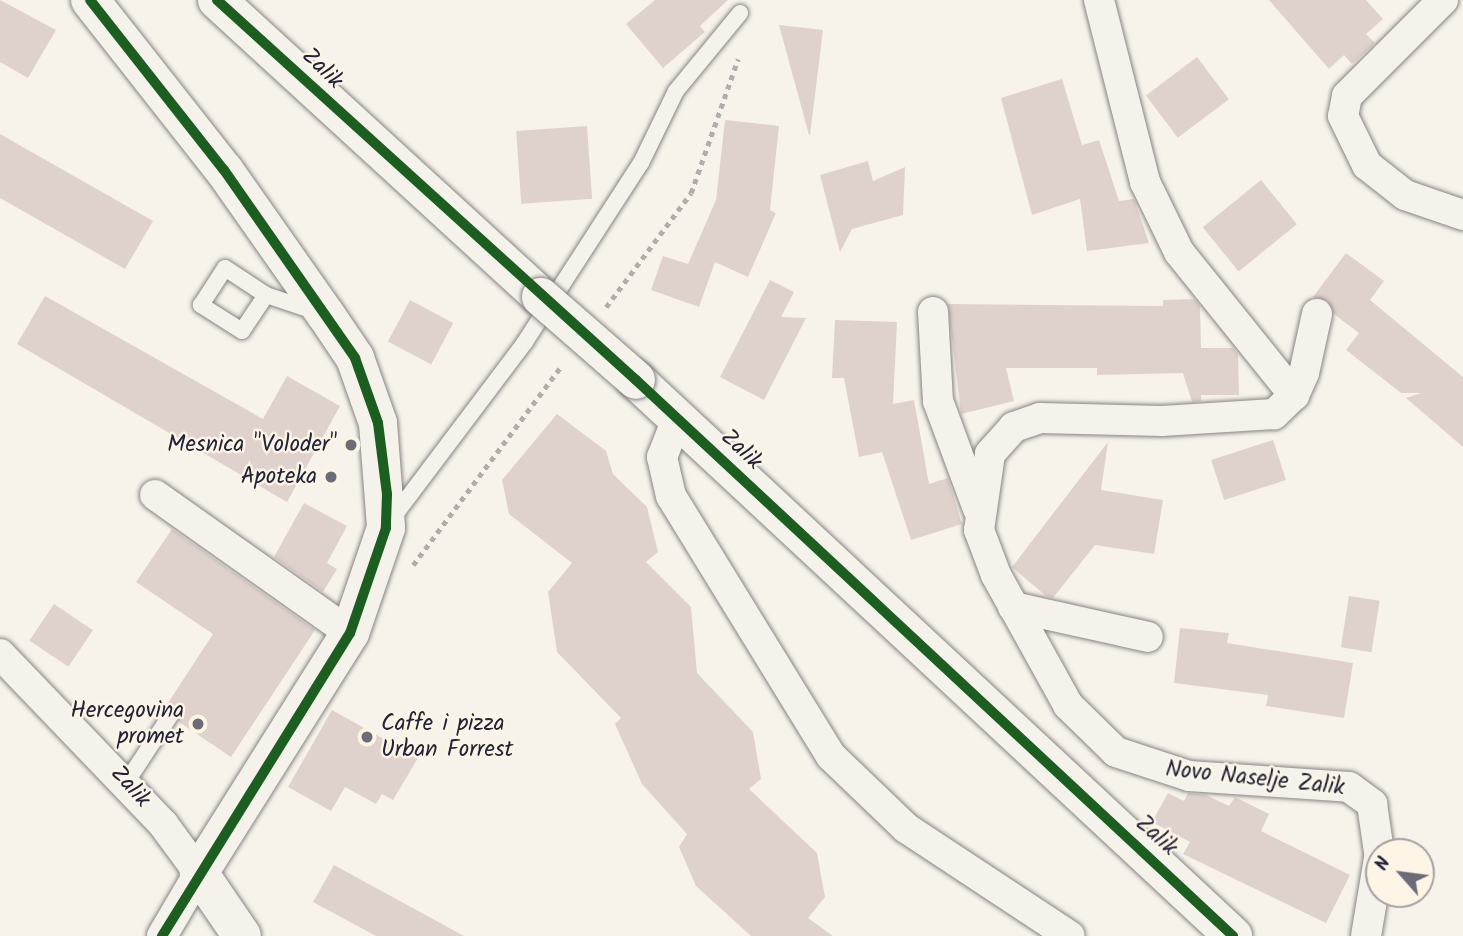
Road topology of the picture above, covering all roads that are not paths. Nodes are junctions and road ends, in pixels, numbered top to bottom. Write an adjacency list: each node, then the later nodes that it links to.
1 (90, 0): 10 (main road)
2 (216, 0): 12 (main road, Zalik, bridge)
3 (1099, 0): 11 (street)
4 (1443, 0): 6 (street)
5 (740, 13): 15 (lane)
6 (1463, 215)
7 (266, 295): 10 (lane)
8 (933, 312): 14 (street, Novo Naselje Zalik)
9 (1317, 314): 11 (street)
10 (326, 315): 15 (main road)
11 (1294, 395): 14 (street, Novo Naselje Zalik)
12 (677, 419): 27 (street); 28 (main road, Zalik)
13 (155, 495): 17 (street)
14 (980, 513): 16 (street, Novo Naselje Zalik)
15 (386, 528): 17 (main road)
16 (1013, 607): 18 (street); 22 (street, Novo Naselje Zalik)
17 (350, 634): 23 (main road)
18 (1148, 637)
19 (0, 654): 21 (street, Zalik)
20 (170, 716): 21 (lane)
21 (125, 783): 23 (street, Zalik)
22 (1377, 838)
23 (200, 873): 25 (street); 26 (main road, Zalik)
24 (1371, 908): 29 (street)
25 (162, 936)
26 (242, 936)
27 (1070, 936)
28 (1233, 936)
29 (1366, 936)

